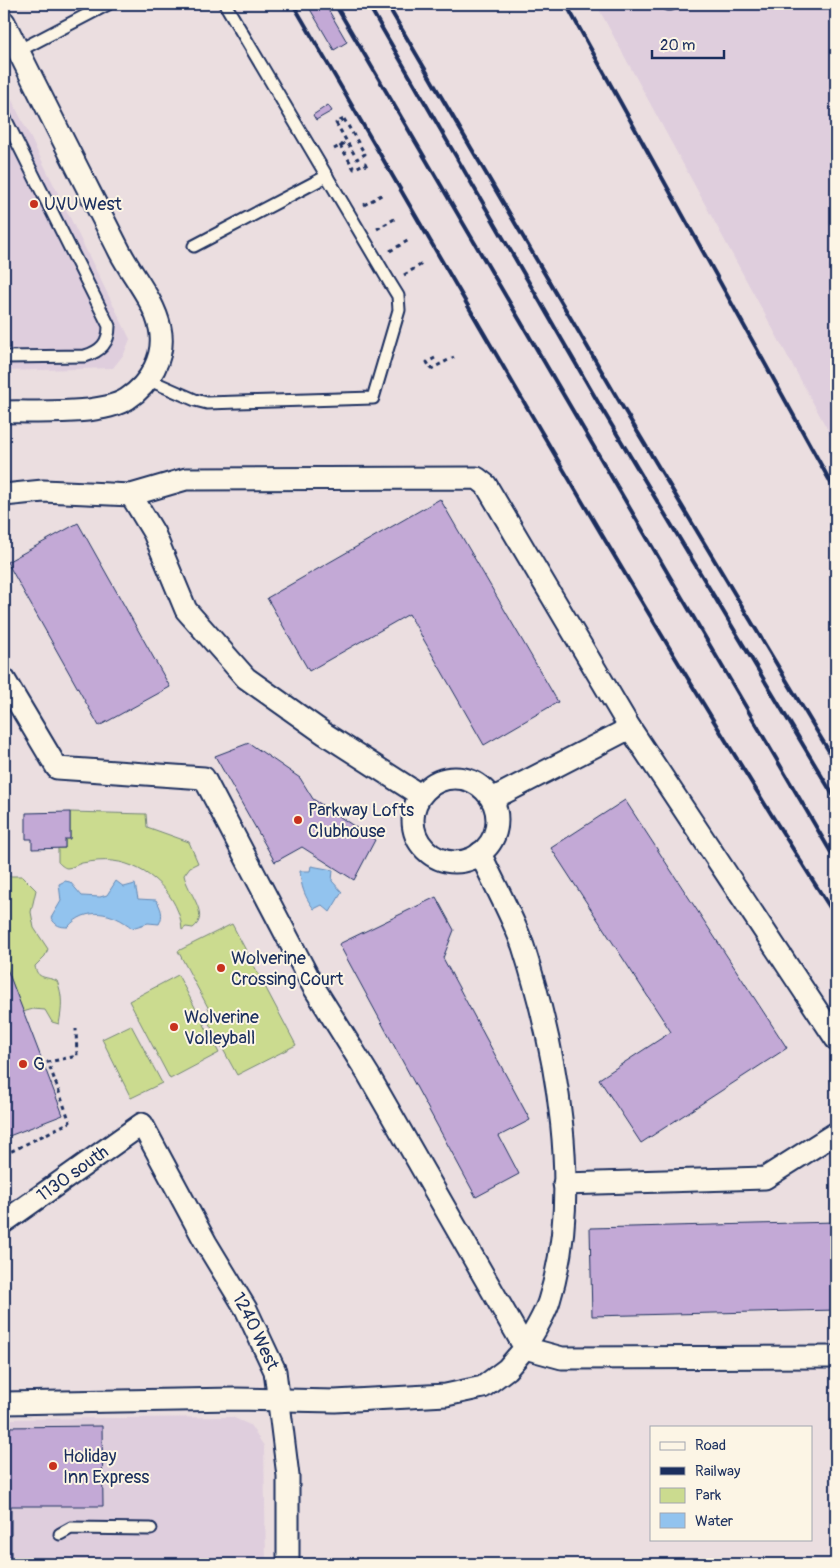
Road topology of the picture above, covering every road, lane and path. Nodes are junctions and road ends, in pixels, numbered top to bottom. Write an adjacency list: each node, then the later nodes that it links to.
1 (108, 4): 4 (lane)
2 (225, 4): 10 (lane)
3 (4, 22): 4 (street)
4 (18, 51): 15 (street)
5 (4, 116): 12 (lane)
6 (347, 142): 6 (path); 7 (path)
7 (340, 145): 8 (path); 9 (path)
8 (334, 149)
9 (368, 169)
10 (327, 176): 11 (lane); 15 (lane)
11 (194, 246)
12 (4, 357)
13 (454, 357): 14 (path)
14 (435, 358)
15 (147, 379): 16 (street)
16 (4, 412)
17 (4, 495): 18 (street)
18 (131, 495): 20 (street); 21 (street)
19 (4, 678): 31 (street)
20 (630, 728): 22 (street); 25 (street)
21 (420, 795): 22 (street); 23 (street)
22 (492, 800): 23 (street)
23 (480, 854): 29 (street)
24 (76, 1029): 28 (path)
25 (836, 1038)
26 (142, 1124): 30 (street, 1130 south); 33 (street, 1240 West)
27 (836, 1133): 29 (street)
28 (4, 1154)
29 (564, 1184): 31 (street)
30 (4, 1222)
31 (525, 1348): 32 (street); 33 (street)
32 (836, 1357)
33 (280, 1401): 34 (street); 37 (street, 1240 West)
34 (4, 1402)
35 (151, 1530): 36 (lane)
36 (60, 1534)
37 (288, 1564)

